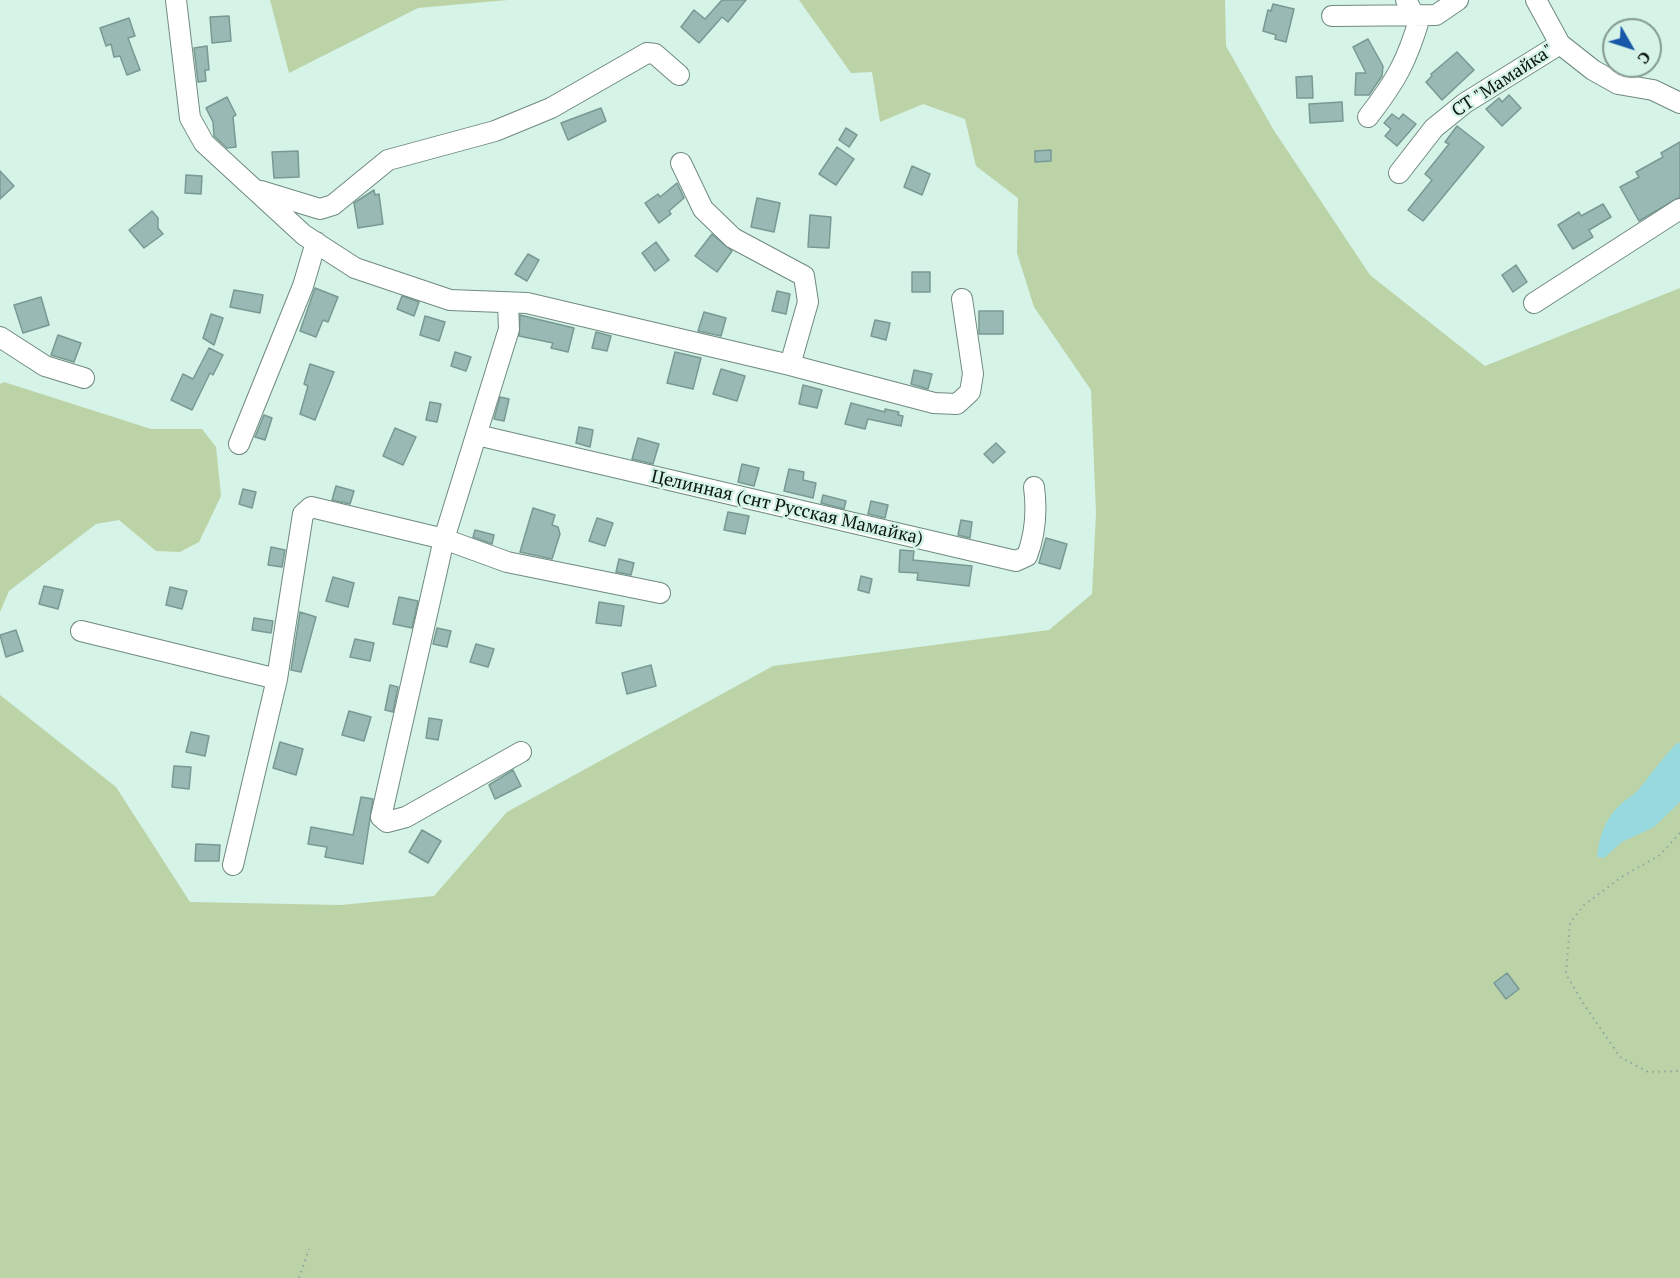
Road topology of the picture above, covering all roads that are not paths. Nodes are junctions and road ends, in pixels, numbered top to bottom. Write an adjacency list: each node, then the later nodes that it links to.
1 (176, 0): 13 (street)
2 (1406, 0): 6 (street)
3 (1458, 0): 6 (street)
4 (1536, 0): 7 (street)
5 (1332, 16): 6 (street)
6 (1420, 17): 10 (street)
7 (1560, 44): 9 (street); 12 (street, СТ "Мамайка")
8 (679, 75): 13 (street)
9 (1680, 103)
10 (1368, 117)
11 (681, 163): 20 (street)
12 (1399, 172)
13 (256, 189): 15 (street)
14 (1680, 209): 18 (street)
15 (316, 242): 17 (street); 23 (street)
16 (962, 299): 20 (street)
17 (508, 303): 20 (street); 22 (street)
18 (1534, 303)
19 (0, 338): 21 (street)
20 (790, 365)
21 (84, 378)
22 (477, 435): 24 (street, Целинная (снт Русская Мамайка)); 25 (street)
23 (239, 444)
24 (1034, 487)
25 (444, 539): 26 (street); 28 (street); 29 (street)
26 (660, 593)
27 (81, 631): 28 (street)
28 (277, 679): 30 (street)
29 (521, 752)
30 (233, 865)

